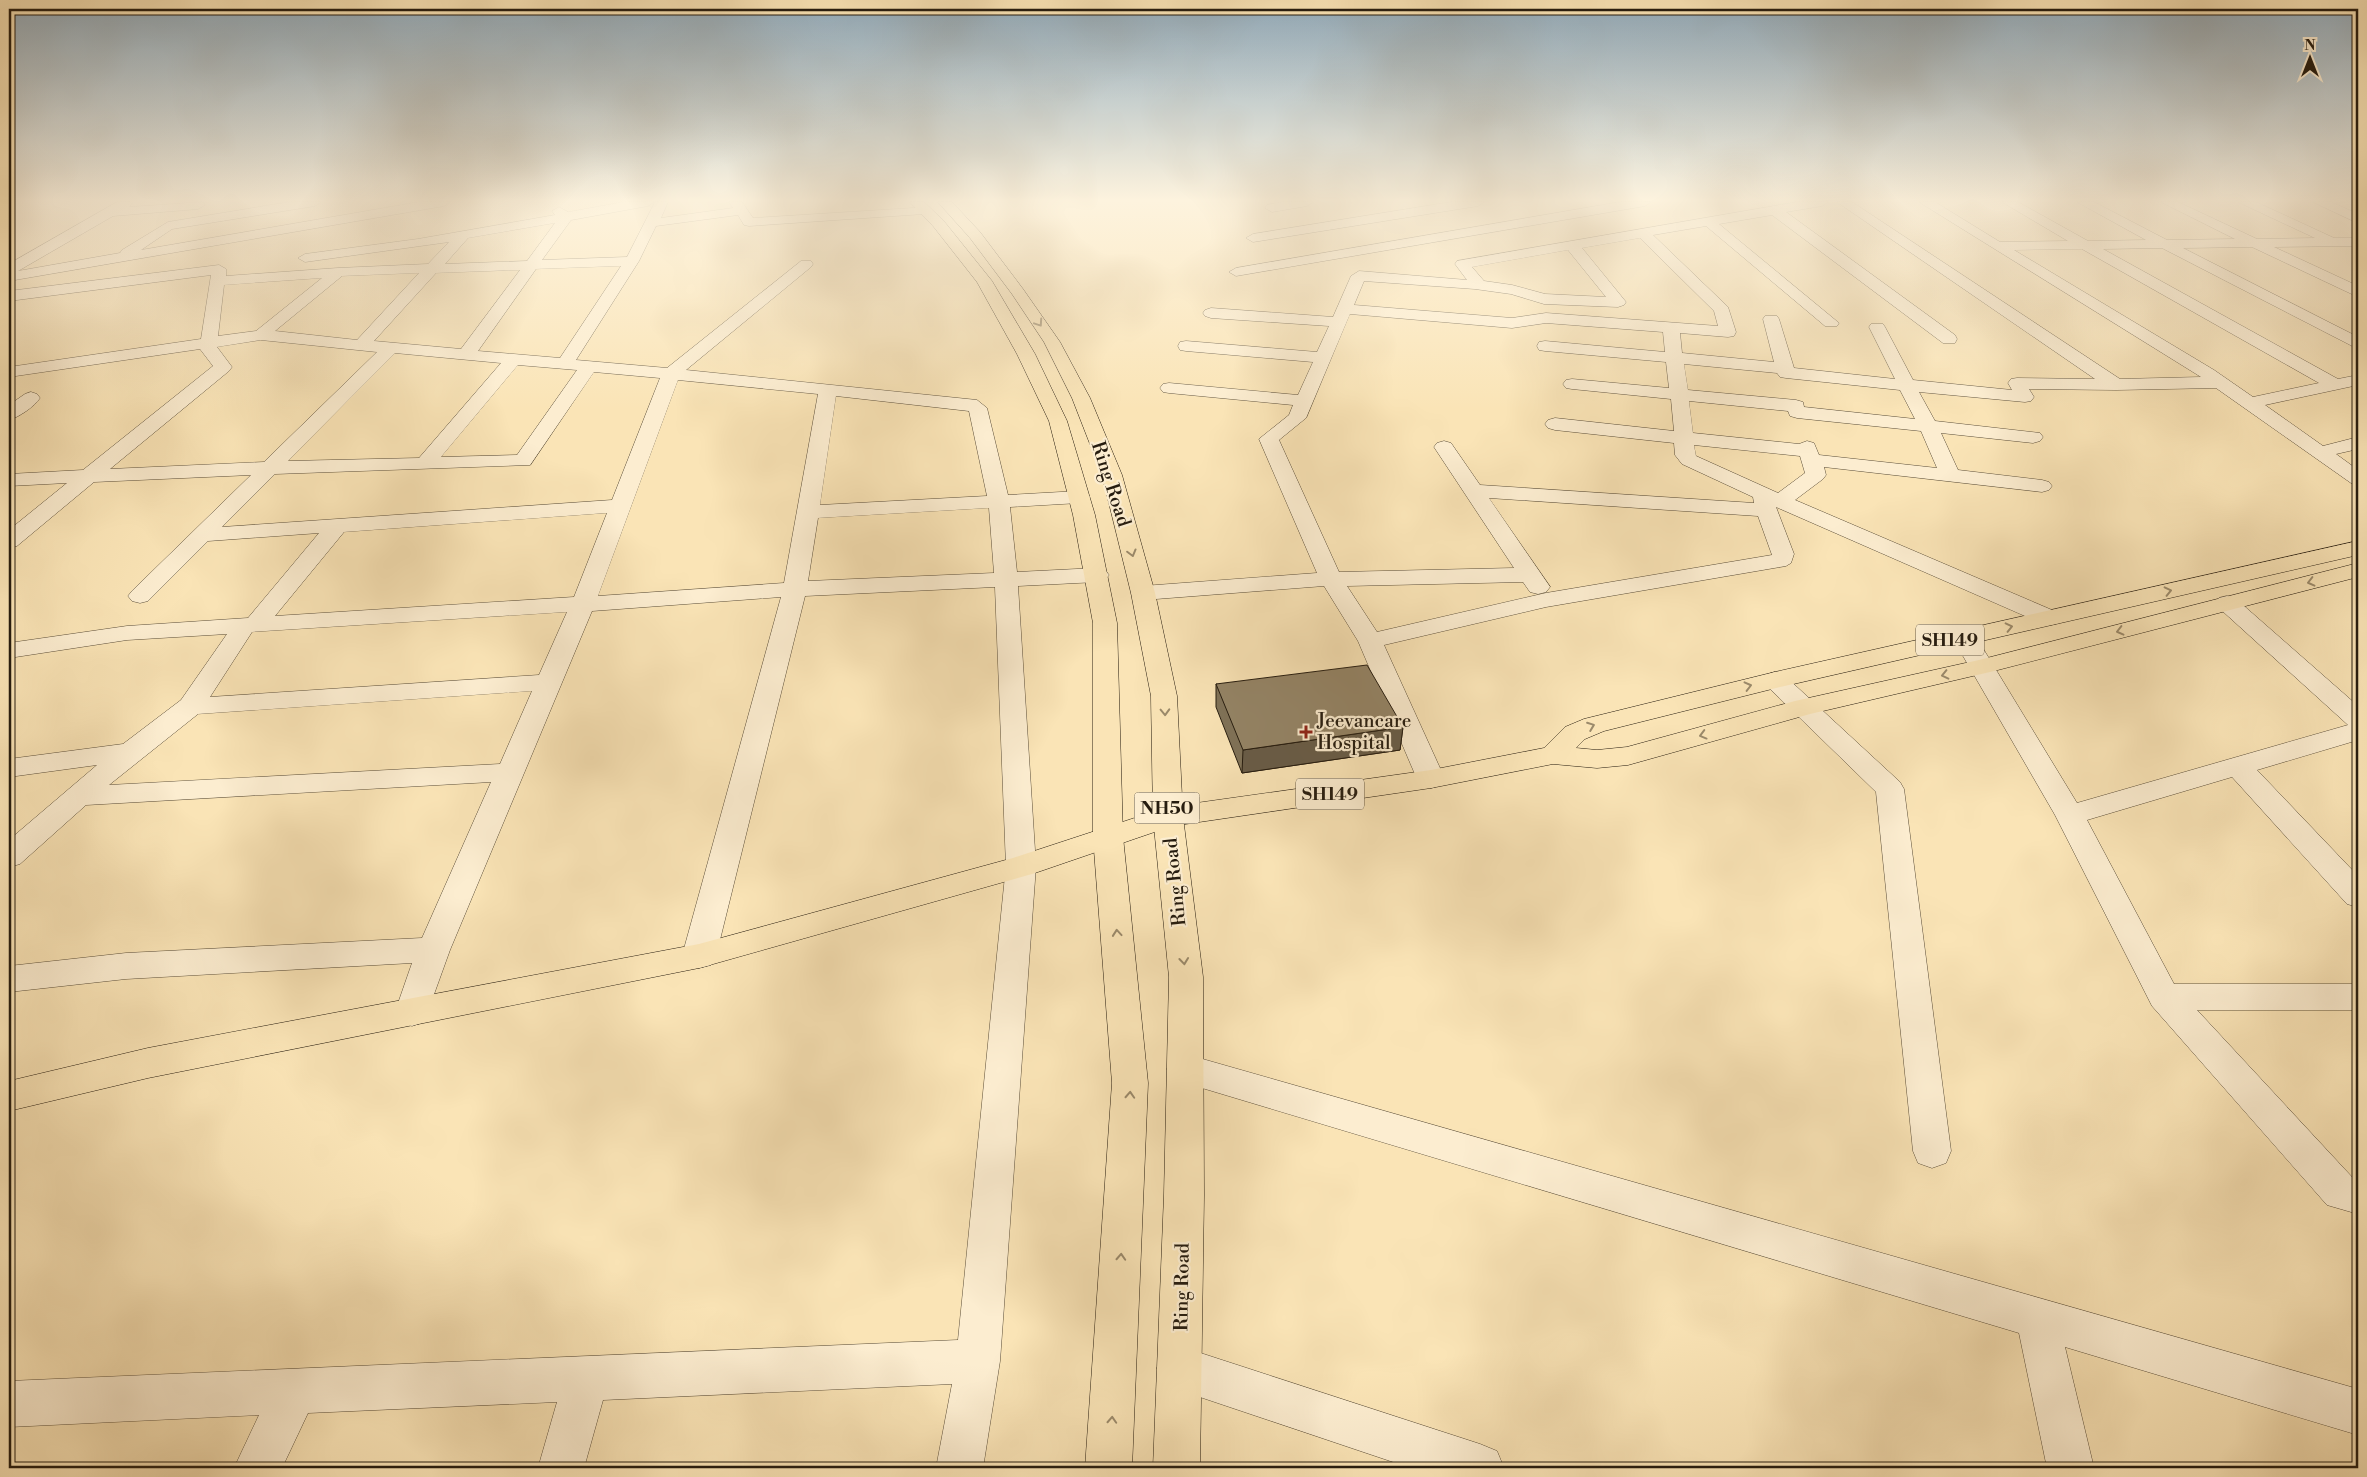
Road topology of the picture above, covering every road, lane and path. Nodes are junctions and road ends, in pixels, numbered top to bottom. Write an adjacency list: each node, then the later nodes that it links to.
1 (45, 271): 23 (street)
2 (242, 271): 24 (street)
3 (364, 271): 21 (street)
4 (431, 271): 39 (street)
5 (528, 271): 43 (street)
6 (625, 271): 47 (street)
7 (798, 271): 51 (street)
8 (976, 271): 82 (main road, Ring Road / NH50)
9 (1002, 271): 97 (main road, Ring Road / NH50, one-way to 97)
10 (1242, 271): 22 (street)
11 (1467, 271): 25 (street)
12 (1593, 271): 25 (street)
13 (1682, 271): 33 (street)
14 (1768, 271): 32 (street)
15 (1856, 271): 36 (street)
16 (1946, 271): 56 (street)
17 (2038, 271): 53 (street)
18 (2129, 271): 57 (street)
19 (2215, 271): 38 (street)
20 (2314, 271): 27 (street)
21 (338, 272): 24 (street); 35 (street)
22 (1236, 272)
23 (9, 277)
24 (218, 279): 26 (street); 28 (street); 37 (street)
25 (1476, 285): 30 (street)
26 (197, 288)
27 (2358, 292)
28 (9, 296)
29 (1211, 313): 30 (street)
30 (1342, 315): 33 (street); 45 (street)
31 (1771, 319): 49 (street)
32 (1830, 323)
33 (1671, 327): 44 (street)
34 (1877, 327): 55 (street)
35 (261, 335): 37 (street); 39 (street)
36 (1948, 339)
37 (209, 344): 50 (street); 77 (street)
38 (2358, 344)
39 (361, 345): 42 (street)
40 (1186, 346): 45 (street)
41 (1545, 346): 44 (street)
42 (391, 348): 43 (street); 75 (street)
43 (466, 355): 46 (street)
44 (1674, 357): 49 (street); 60 (street)
45 (1324, 358): 62 (street)
46 (514, 359): 47 (street); 74 (street)
47 (565, 363): 48 (street)
48 (589, 366): 51 (street); 74 (street)
49 (1785, 370): 55 (street); 64 (street)
50 (9, 372)
51 (672, 374): 59 (street); 85 (street)
52 (2358, 380): 57 (street)
53 (2220, 382): 56 (street); 63 (street)
54 (1572, 384): 60 (street)
55 (1907, 385): 56 (street); 67 (street)
56 (2116, 385)
57 (2336, 385): 63 (street)
58 (1169, 388): 62 (street)
59 (828, 390): 83 (street); 86 (street)
60 (1681, 395): 64 (street); 69 (street)
61 (31, 398): 65 (street)
62 (1305, 401): 94 (street)
63 (2250, 403): 72 (street)
64 (1796, 409): 67 (street); 73 (street)
65 (9, 414)
66 (1555, 424): 69 (street)
67 (1928, 426): 68 (street); 76 (street)
68 (2034, 437)
69 (1684, 438): 73 (street); 84 (street)
70 (2358, 443): 72 (street)
71 (1444, 447): 81 (street)
72 (2322, 452): 78 (street)
73 (1810, 455): 76 (street); 84 (street)
74 (426, 463): 75 (street)
75 (269, 468): 77 (street); 88 (street)
76 (1950, 475): 80 (street)
77 (90, 476): 79 (street); 89 (street)
78 (2358, 479)
79 (9, 480)
80 (2042, 486)
81 (1474, 491): 84 (street); 93 (street)
82 (1079, 497): 83 (street); 92 (main road, Ring Road / NH50)
83 (999, 501): 86 (street); 95 (street)
84 (1770, 502): 99 (street); 102 (street)
85 (621, 506): 87 (street); 101 (street)
86 (809, 512): 96 (street)
87 (337, 526): 88 (street); 103 (street)
88 (200, 535): 98 (street)
89 (9, 541)
90 (2358, 548): 102 (main road, SH149, one-way to 90)
91 (2358, 570): 100 (main road, SH149, one-way to 100)
92 (1097, 575): 95 (street); 124 (main road, Ring Road / NH50)
93 (1530, 575): 94 (street); 99 (street)
94 (1331, 579): 97 (street); 105 (street)
95 (1006, 580): 96 (street); 126 (street)
96 (795, 589): 101 (street); 129 (street)
97 (1143, 593): 123 (main road, Ring Road / NH50, one-way to 123)
98 (140, 596)
99 (1546, 600): 105 (street)
100 (2227, 603): 107 (main road, SH149, one-way to 107); 110 (street)
101 (583, 604): 103 (street); 109 (street)
102 (2050, 618): 104 (main road, SH149, one-way to 102)
103 (251, 624): 106 (street); 111 (street)
104 (1964, 637): 107 (street); 108 (main road, SH149)
105 (1370, 641): 120 (street)
106 (9, 650)
107 (1982, 666): 112 (main road, SH149, one-way to 112); 122 (street)
108 (1775, 680): 112 (street); 116 (main road, SH149, one-way to 108)
109 (549, 682): 111 (street); 119 (street)
110 (2349, 703): 113 (street)
111 (191, 706): 115 (street)
112 (1804, 707): 116 (main road, SH149, one-way to 116); 136 (street)
113 (2358, 720)
114 (2358, 731): 117 (street)
115 (131, 752): 118 (street); 121 (street)
116 (1553, 755): 120 (main road, SH149)
117 (2238, 766): 122 (street); 127 (street)
118 (9, 768)
119 (510, 772): 121 (street); 128 (street)
120 (1431, 779): 123 (main road, SH149)
121 (78, 796): 125 (street)
122 (2070, 815): 131 (street)
123 (1168, 817): 124 (main road, SH149); 134 (main road, Ring Road / NH50, one-way to 134)
124 (1108, 837): 126 (main road); 148 (main road, Ring Road / NH50, one-way to 124)
125 (9, 857)
126 (1021, 866): 129 (main road); 139 (street)
127 (2358, 896)
128 (433, 950): 130 (street); 133 (street)
129 (699, 956): 133 (main road)
130 (9, 980)
131 (2164, 997): 132 (street); 137 (street)
132 (2358, 997)
133 (412, 1012): 135 (main road)
134 (1185, 1069): 138 (street); 140 (main road, Ring Road / NH50)
135 (9, 1096)
136 (1932, 1151)
137 (2358, 1196)
138 (2037, 1318): 144 (street); 151 (street)
139 (978, 1361): 141 (street); 147 (street)
140 (1180, 1368): 149 (main road, Ring Road / NH50); 150 (street)
141 (586, 1379): 142 (street); 146 (street)
142 (295, 1391): 143 (street); 145 (street)
143 (9, 1404)
144 (2358, 1412)
145 (257, 1468)
146 (560, 1468)
147 (960, 1468)
148 (1110, 1468)
149 (1177, 1468)
150 (1480, 1468)
151 (2070, 1468)

